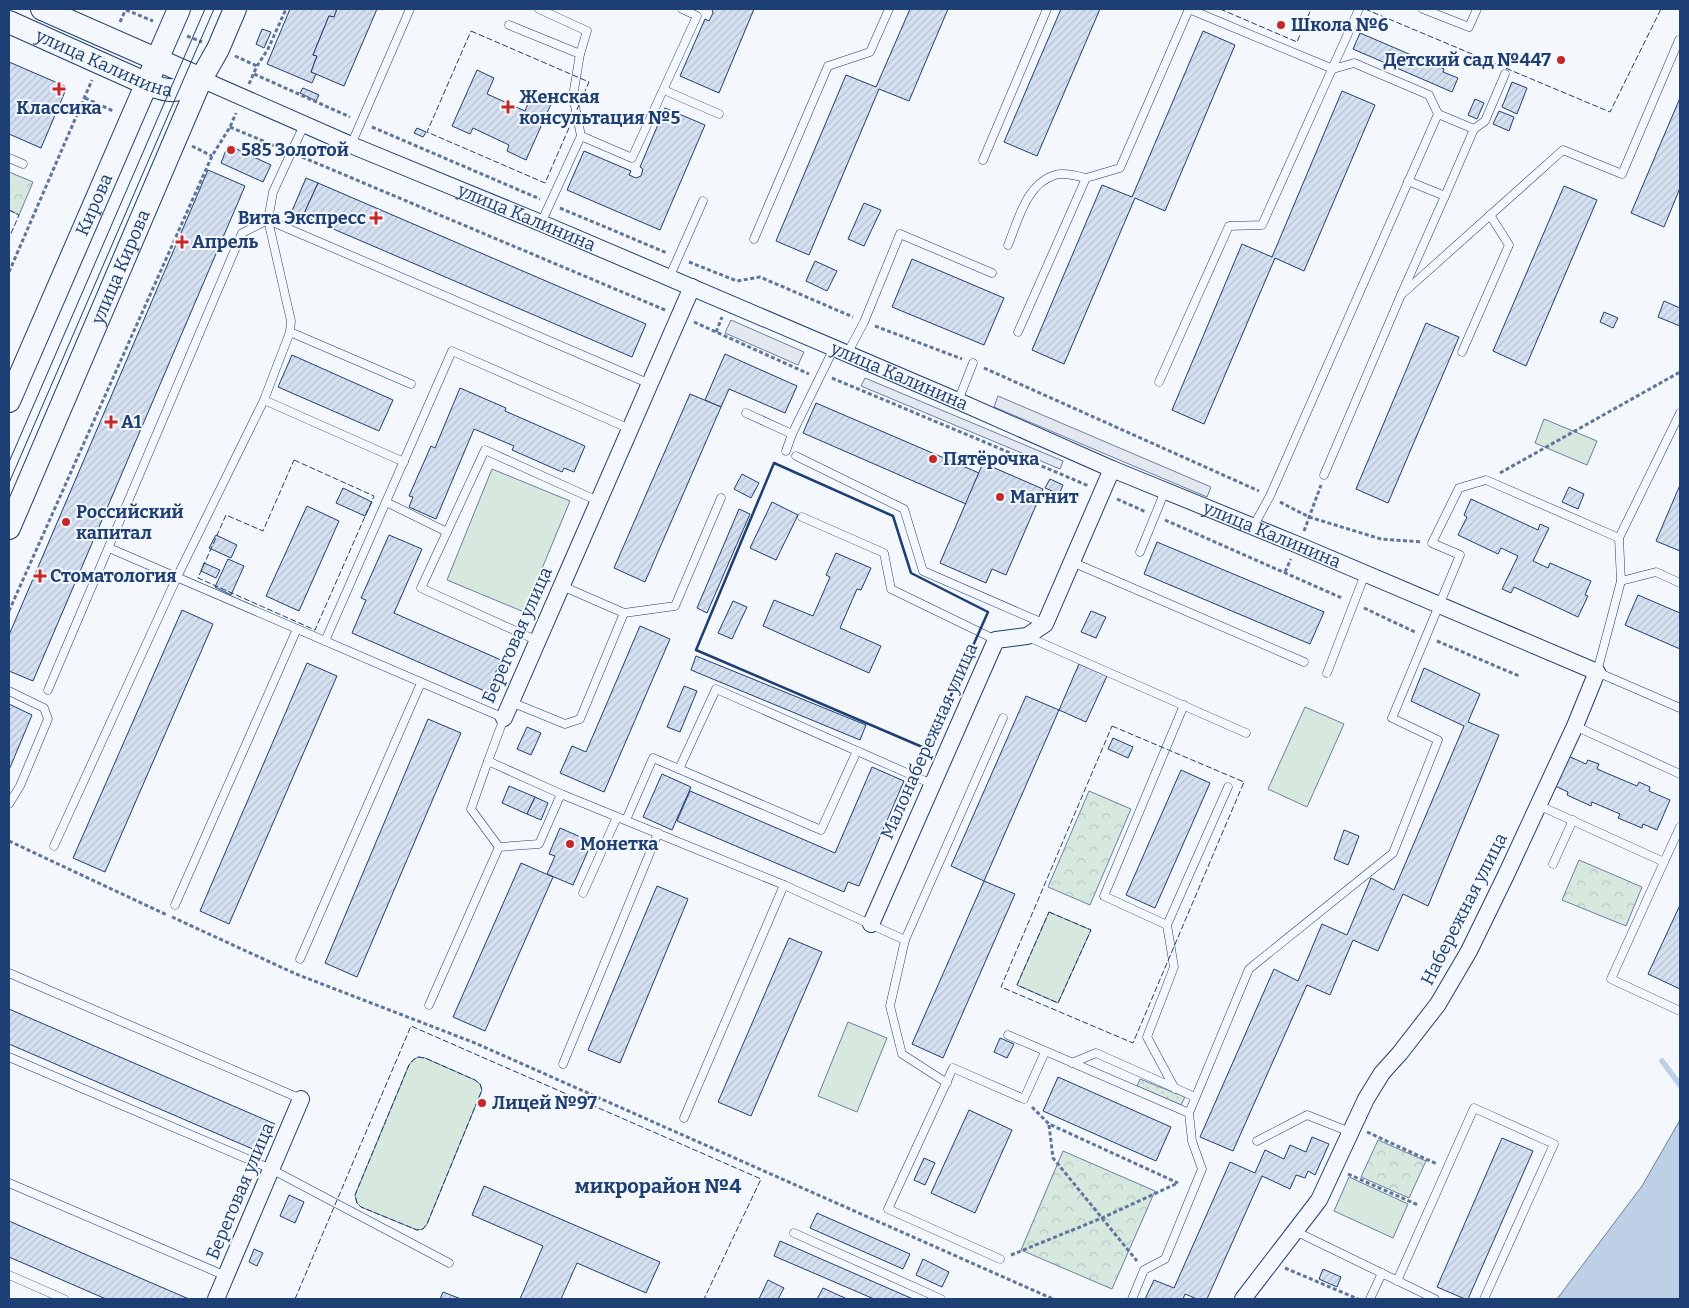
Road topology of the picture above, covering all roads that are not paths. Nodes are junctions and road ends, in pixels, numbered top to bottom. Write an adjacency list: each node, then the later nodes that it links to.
1 (42, 9): 16 (main road, улица Калинина)
2 (235, 9): 19 (main road, улица Кирова)
3 (410, 9): 27 (lane)
4 (539, 9): 15 (lane)
5 (682, 9): 21 (lane)
6 (889, 9): 38 (lane)
7 (1047, 9): 29 (lane)
8 (1359, 9): 17 (lane)
9 (1423, 9): 10 (lane)
10 (1477, 9)
11 (175, 19): 16 (main road, Кирова)
12 (9, 22): 20 (main road, улица Калинина)
13 (510, 25): 15 (lane)
14 (1679, 40): 35 (lane)
15 (580, 54): 26 (lane)
16 (157, 60): 19 (main road, улица Калинина); 20 (main road, Кирова)
17 (1333, 69): 23 (lane); 31 (lane); 49 (lane)
18 (1506, 74): 25 (lane)
19 (201, 79): 20 (main road, улица Калинина); 24 (street, улица Калинина); 70 (main road, улица Кирова)
20 (147, 84): 54 (main road, Кирова)
21 (664, 90): 22 (lane); 26 (lane)
22 (719, 114)
23 (1438, 114): 25 (lane); 32 (lane)
24 (304, 124): 27 (street, улица Калинина); 36 (lane)
25 (1474, 129): 33 (lane)
26 (581, 136): 37 (lane)
27 (351, 145): 37 (street, улица Калинина)
28 (9, 158): 30 (lane)
29 (983, 160)
30 (23, 164)
31 (1086, 178): 39 (lane); 45 (lane)
32 (1408, 181): 33 (lane); 69 (lane)
33 (1445, 196): 43 (lane)
34 (703, 201): 41 (lane)
35 (1490, 215): 43 (lane); 47 (lane)
36 (268, 220): 44 (lane); 51 (lane); 73 (lane)
37 (541, 223): 41 (street, улица Калинина)
38 (754, 239)
39 (1008, 245)
40 (992, 273): 46 (lane)
41 (669, 278): 42 (street, улица Калинина)
42 (692, 288): 46 (street, улица Калинина); 51 (street, Береговая улица)
43 (1401, 295): 63 (lane)
44 (290, 332): 50 (lane); 52 (lane)
45 (1018, 332)
46 (840, 351): 53 (street, улица Калинина); 58 (lane)
47 (1462, 352)
48 (973, 363): 53 (lane)
49 (1158, 382)
50 (411, 384)
51 (650, 384): 57 (street, Береговая улица)
52 (264, 400): 61 (lane); 77 (lane)
53 (958, 400): 62 (street, улица Калинина)
54 (9, 401)
55 (1680, 412): 72 (lane)
56 (746, 414): 58 (lane)
57 (630, 429): 61 (lane); 66 (street, Береговая улица)
58 (792, 434): 59 (lane)
59 (786, 451)
60 (796, 456): 83 (lane)
61 (404, 462): 67 (lane)
62 (1112, 469): 64 (street, улица Калинина); 75 (street)
63 (1324, 475)
64 (1165, 491): 69 (street, улица Калинина); 74 (lane)
65 (721, 498): 82 (lane)
66 (598, 501): 71 (lane); 80 (street, Береговая улица)
67 (386, 502): 71 (lane); 87 (lane)
68 (802, 517): 86 (lane)
69 (1253, 527): 76 (street, улица Калинина)
70 (9, 528)
71 (448, 532): 88 (lane)
72 (1619, 538): 78 (lane); 81 (lane)
73 (109, 548): 77 (lane, Береговая улица); 93 (lane)
74 (1140, 552)
75 (1072, 562): 83 (street); 89 (lane)
76 (1365, 574): 81 (street, улица Калинина); 91 (lane)
77 (176, 577): 84 (lane, Береговая улица); 116 (lane)
78 (1621, 581): 79 (lane); 90 (lane)
79 (1680, 583)
80 (562, 586): 82 (lane); 88 (street, Береговая улица)
81 (1438, 604): 90 (street, улица Калинина); 137 (lane)
82 (624, 613): 95 (lane)
83 (1045, 624): 85 (street, Малонабережная улица)
84 (296, 629): 87 (lane, Береговая улица); 122 (lane)
85 (1027, 636): 86 (street, Малонабережная улица); 96 (lane)
86 (996, 640): 106 (street, Малонабережная улица)
87 (326, 641): 92 (lane, Береговая улица)
88 (538, 641): 95 (street, Береговая улица)
89 (1304, 662)
90 (1597, 672): 97 (lane); 100 (street, Набережная улица)
91 (1327, 673)
92 (421, 682): 98 (lane, Береговая улица); 126 (lane)
93 (48, 690)
94 (9, 691): 109 (lane)
95 (511, 702): 98 (street, Береговая улица)
96 (1184, 705): 101 (lane); 124 (lane)
97 (1680, 708)
98 (504, 718): 103 (lane)
99 (1002, 718): 125 (lane)
100 (1575, 726): 105 (lane); 110 (street, Набережная улица)
101 (1246, 733)
102 (857, 751): 104 (lane); 104 (lane); 106 (lane)
103 (488, 761): 108 (lane); 117 (lane)
104 (679, 769): 112 (lane)
105 (1680, 774)
106 (932, 784): 123 (street, Малонабережная улица)
107 (1228, 787): 124 (lane)
108 (561, 794): 111 (lane); 117 (lane)
109 (9, 804)
110 (1538, 805): 113 (lane); 141 (street, Набережная улица)
111 (617, 817): 112 (lane); 121 (lane)
112 (626, 820): 115 (lane)
113 (1573, 820): 118 (lane); 119 (lane)
114 (1680, 827): 118 (lane)
115 (658, 833): 120 (lane); 134 (lane)
116 (54, 846)
117 (499, 847): 128 (lane)
118 (1664, 862): 129 (lane)
119 (1553, 864)
120 (784, 885): 123 (lane); 140 (lane)
121 (583, 893)
122 (175, 905)
123 (871, 924): 125 (lane)
124 (1168, 925): 136 (lane)
125 (906, 940): 135 (lane)
126 (300, 959)
127 (9, 973): 138 (lane)
128 (429, 1005)
129 (1680, 1011)
130 (1008, 1035): 131 (lane)
131 (1045, 1052): 133 (lane); 135 (lane)
132 (9, 1057): 143 (lane)
133 (1072, 1063): 136 (lane); 139 (lane)
134 (563, 1064)
135 (946, 1083): 147 (lane)
136 (1175, 1089): 137 (lane)
137 (1195, 1097): 139 (lane)
138 (300, 1099): 143 (street, Береговая улица)
139 (1189, 1113): 156 (lane)
140 (684, 1118)
141 (1352, 1129): 142 (lane); 145 (street, Набережная улица)
142 (1257, 1140)
143 (271, 1169): 148 (lane); 151 (street, Береговая улица)
144 (9, 1183): 151 (lane)
145 (1295, 1231): 149 (lane); 157 (street, Набережная улица)
146 (794, 1233): 155 (lane)
147 (1000, 1259)
148 (449, 1263)
149 (1382, 1273): 152 (lane); 158 (lane)
150 (9, 1275): 153 (lane)
151 (226, 1276): 154 (street, Береговая улица)
152 (1397, 1281): 159 (lane); 160 (lane)
153 (64, 1299)
154 (216, 1299)
155 (941, 1299)
156 (1132, 1299)
157 (1243, 1299)
158 (1370, 1299)
159 (1435, 1299)
160 (1484, 1299)

